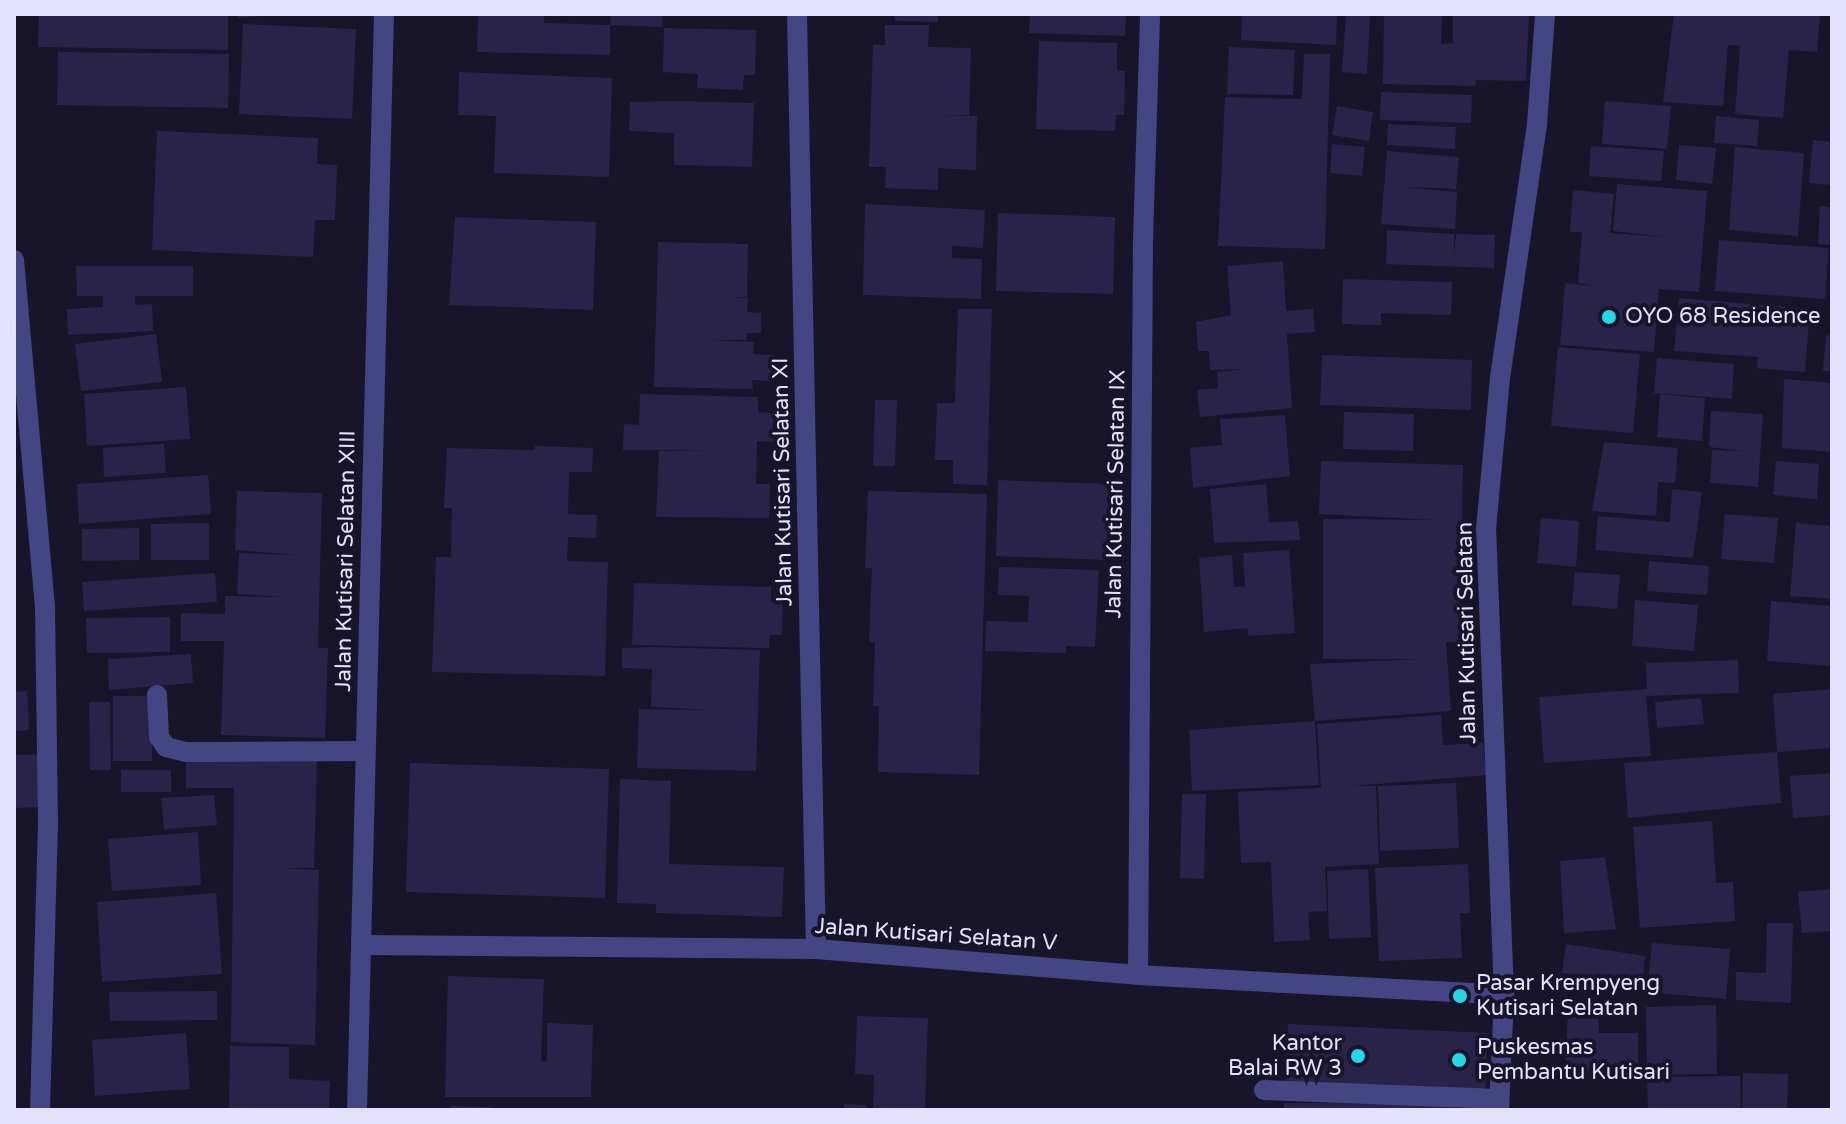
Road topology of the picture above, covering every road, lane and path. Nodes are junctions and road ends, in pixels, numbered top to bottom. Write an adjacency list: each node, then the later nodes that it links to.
1 (384, 14): 8 (street, Jalan Kutisari Selatan XIII)
2 (797, 14): 10 (street, Jalan Kutisari Selatan XI)
3 (1150, 14): 11 (street, Jalan Kutisari Selatan IX)
4 (1545, 14): 12 (street, Jalan Kutisari Selatan)
5 (14, 260): 6 (street)
6 (20, 387): 15 (street)
7 (157, 695): 8 (street)
8 (365, 751): 9 (street, Jalan Kutisari Selatan XIII)
9 (364, 945): 10 (street, Jalan Kutisari Selatan V); 16 (street, Jalan Kutisari Selatan XIII)
10 (816, 949): 11 (street, Jalan Kutisari Selatan V)
11 (1138, 975): 12 (street, Jalan Kutisari Selatan V)
12 (1504, 995): 14 (street, Jalan Kutisari Selatan)
13 (1264, 1090): 14 (street)
14 (1499, 1104)
15 (40, 1110)
16 (357, 1110)

